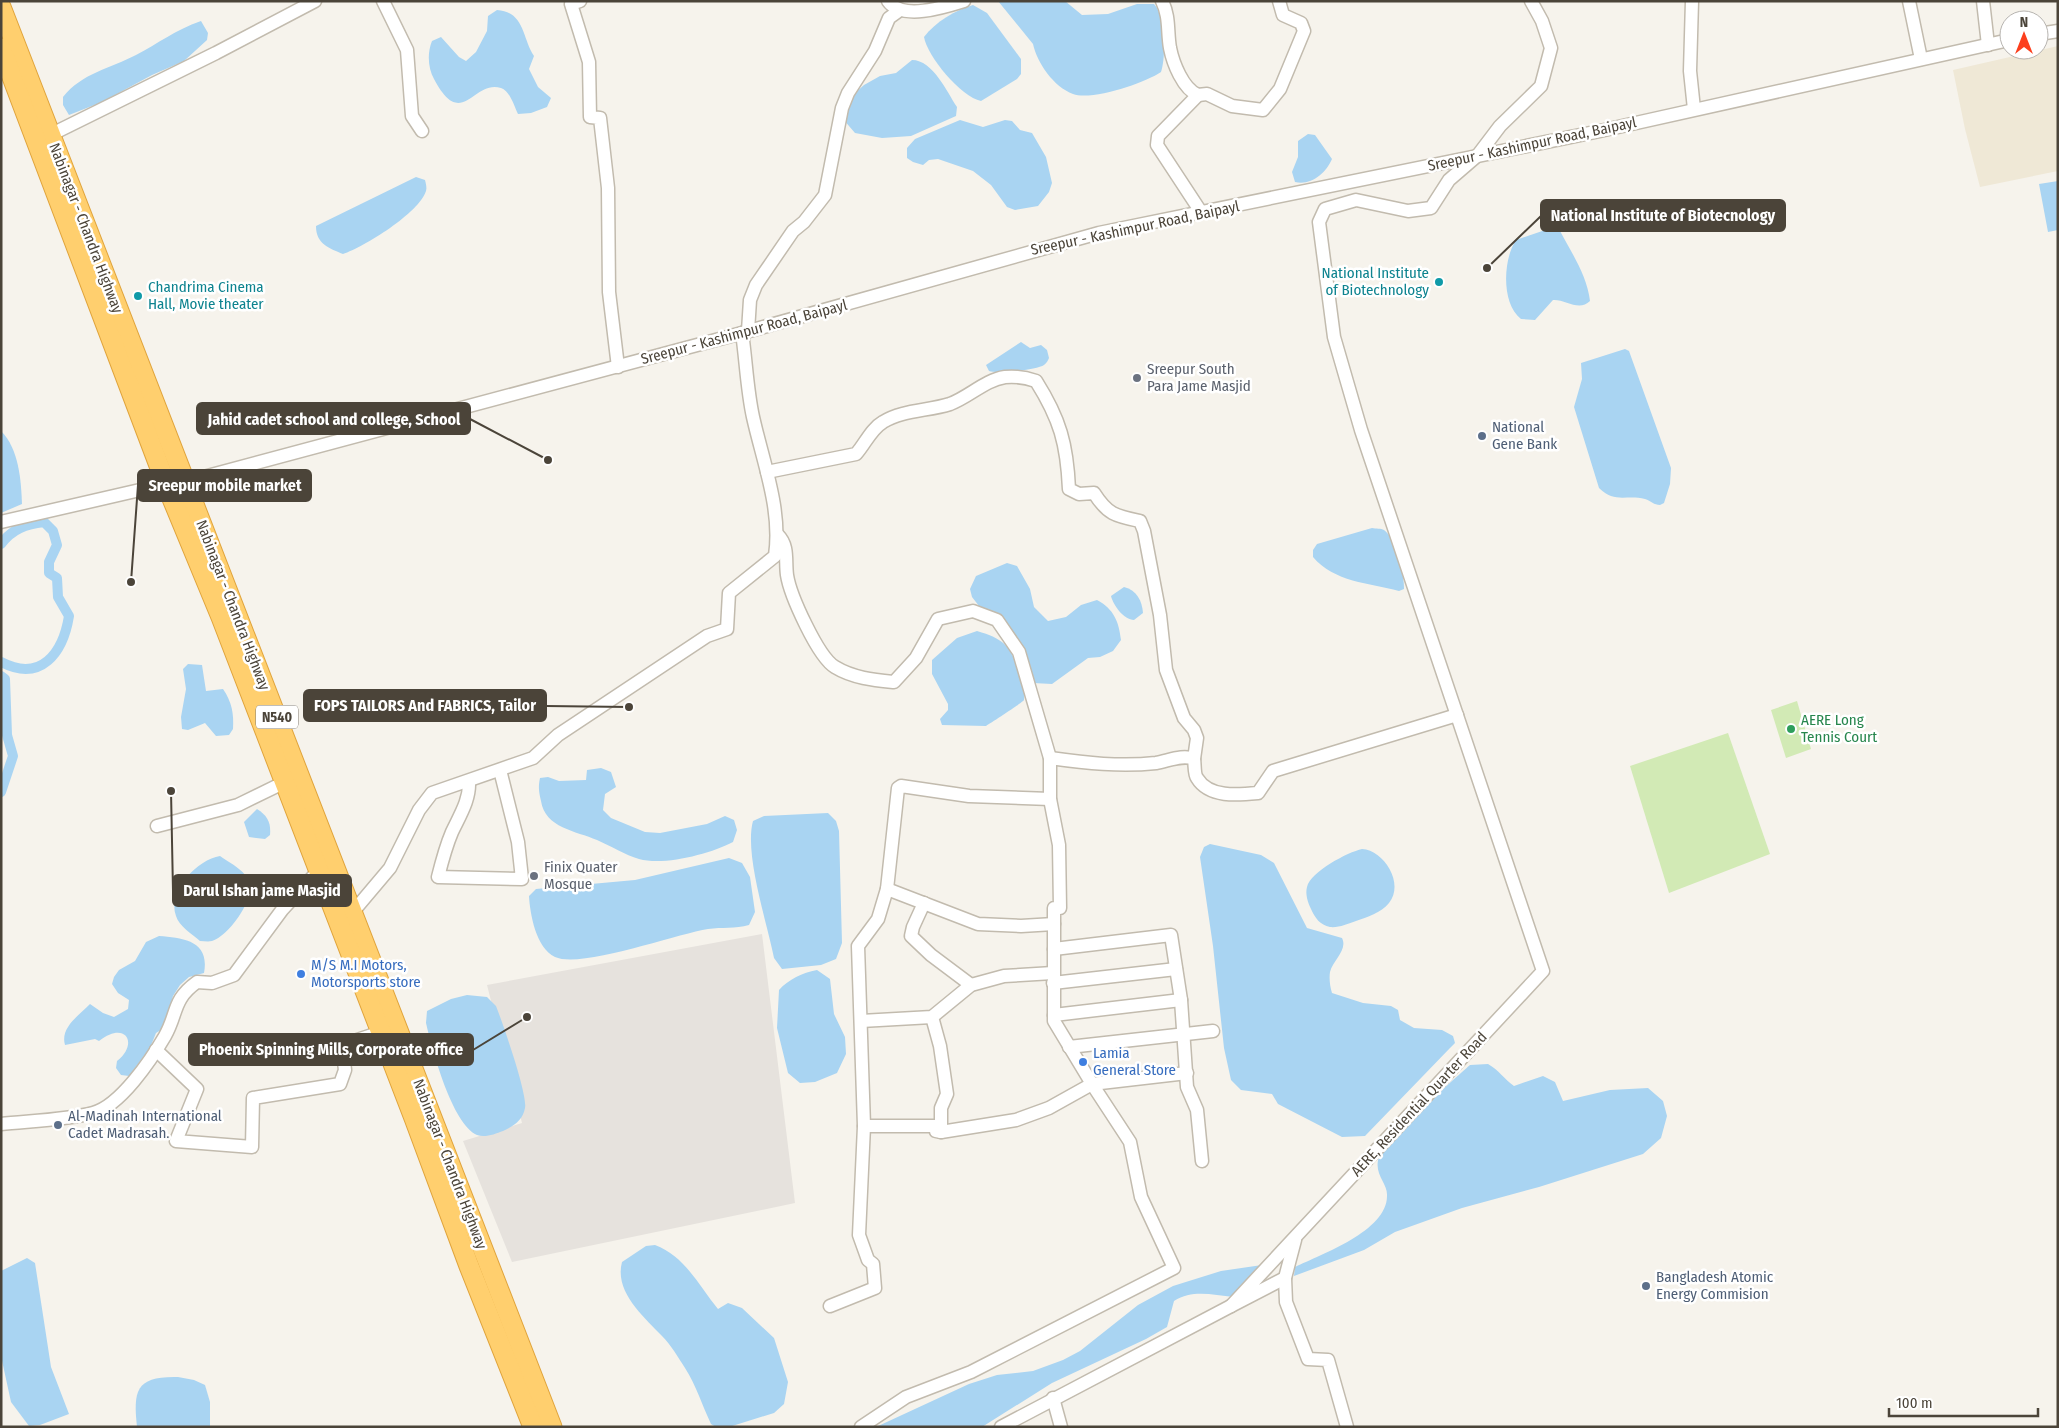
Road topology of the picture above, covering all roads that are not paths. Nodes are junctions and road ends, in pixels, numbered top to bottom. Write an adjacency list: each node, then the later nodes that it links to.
1 (315, 1): 21 (street)
2 (383, 1): 20 (street)
3 (580, 1): 25 (street)
4 (888, 1): 13 (street)
5 (964, 1): 13 (street)
6 (1162, 1): 18 (street)
7 (1278, 1): 18 (street)
8 (1531, 1): 22 (street)
9 (1692, 1): 19 (street)
10 (1909, 1): 16 (street)
11 (1983, 1): 15 (street)
12 (1, 7): 21 (highway, Nabinagar - Chandra Highway / N540)
13 (900, 10): 24 (street)
14 (1999, 42): 15 (street, Sreepur - Kashimpur Road, Baipayl)
15 (1988, 45): 16 (street, Sreepur - Kashimpur Road, Baipayl)
16 (1921, 59): 19 (street, Sreepur - Kashimpur Road, Baipayl)
17 (3, 60): 28 (highway, Nabinagar - Chandra Highway / N540)
18 (1198, 95): 23 (street)
19 (1694, 108): 22 (street, Sreepur - Kashimpur Road, Baipayl)
20 (422, 132)
21 (50, 135): 27 (highway, Nabinagar - Chandra Highway / N540)
22 (1478, 156): 23 (street, Sreepur - Kashimpur Road, Baipayl); 31 (street)
23 (1201, 212): 24 (street, Sreepur - Kashimpur Road, Baipayl)
24 (745, 332): 25 (street, Sreepur - Kashimpur Road, Baipayl); 26 (street)
25 (618, 366): 27 (street, Sreepur - Kashimpur Road, Baipayl)
26 (767, 472): 30 (street); 33 (street)
27 (185, 482): 42 (highway, Nabinagar - Chandra Highway / N540)
28 (166, 484): 29 (street); 36 (highway, Nabinagar - Chandra Highway / N540)
29 (1, 522)
30 (778, 535): 32 (street); 34 (street)
31 (1457, 715): 33 (street); 63 (street, AERE, Residential Quarter Road)
32 (1050, 758): 33 (street); 37 (street)
33 (1194, 759)
34 (500, 770): 35 (street); 35 (street)
35 (469, 781): 42 (street)
36 (285, 782): 38 (street); 39 (highway, Nabinagar - Chandra Highway / N540)
37 (1050, 799): 40 (street); 43 (street)
38 (156, 826)
39 (319, 870): 52 (highway, Nabinagar - Chandra Highway / N540); 56 (street)
40 (887, 888): 41 (street); 51 (street)
41 (924, 903): 43 (street); 47 (street)
42 (352, 913): 69 (highway, Nabinagar - Chandra Highway / N540)
43 (1054, 924): 44 (street)
44 (1054, 949): 45 (street); 46 (street)
45 (1176, 969): 46 (street); 48 (street)
46 (1053, 978): 47 (street); 49 (street)
47 (971, 985): 50 (street)
48 (1181, 1000): 49 (street); 54 (street)
49 (1054, 1015): 55 (street)
50 (932, 1017): 51 (street); 61 (street)
51 (861, 1021): 60 (street)
52 (381, 1032): 56 (street); 68 (highway, Nabinagar - Chandra Highway / N540)
53 (1213, 1032): 54 (street)
54 (1185, 1034): 55 (street); 57 (street)
55 (1069, 1047): 58 (street)
56 (156, 1050): 59 (street)
57 (1187, 1073): 58 (street); 62 (street)
58 (1092, 1084): 61 (street); 70 (street)
59 (1, 1124)
60 (864, 1126): 61 (street); 65 (street)
61 (941, 1132)
62 (1202, 1161)
63 (1296, 1237): 64 (street, AERE, Residential Quarter Road); 66 (street, AERE, Residential Quarter Road)
64 (1285, 1278): 66 (street); 73 (street, AERE, Residential Quarter Road)
65 (830, 1306)
66 (1231, 1306): 67 (street)
67 (1053, 1398): 71 (street); 72 (street)
68 (533, 1427)
69 (552, 1427)
70 (861, 1427)
71 (1001, 1427)
72 (1061, 1427)
73 (1347, 1427)

